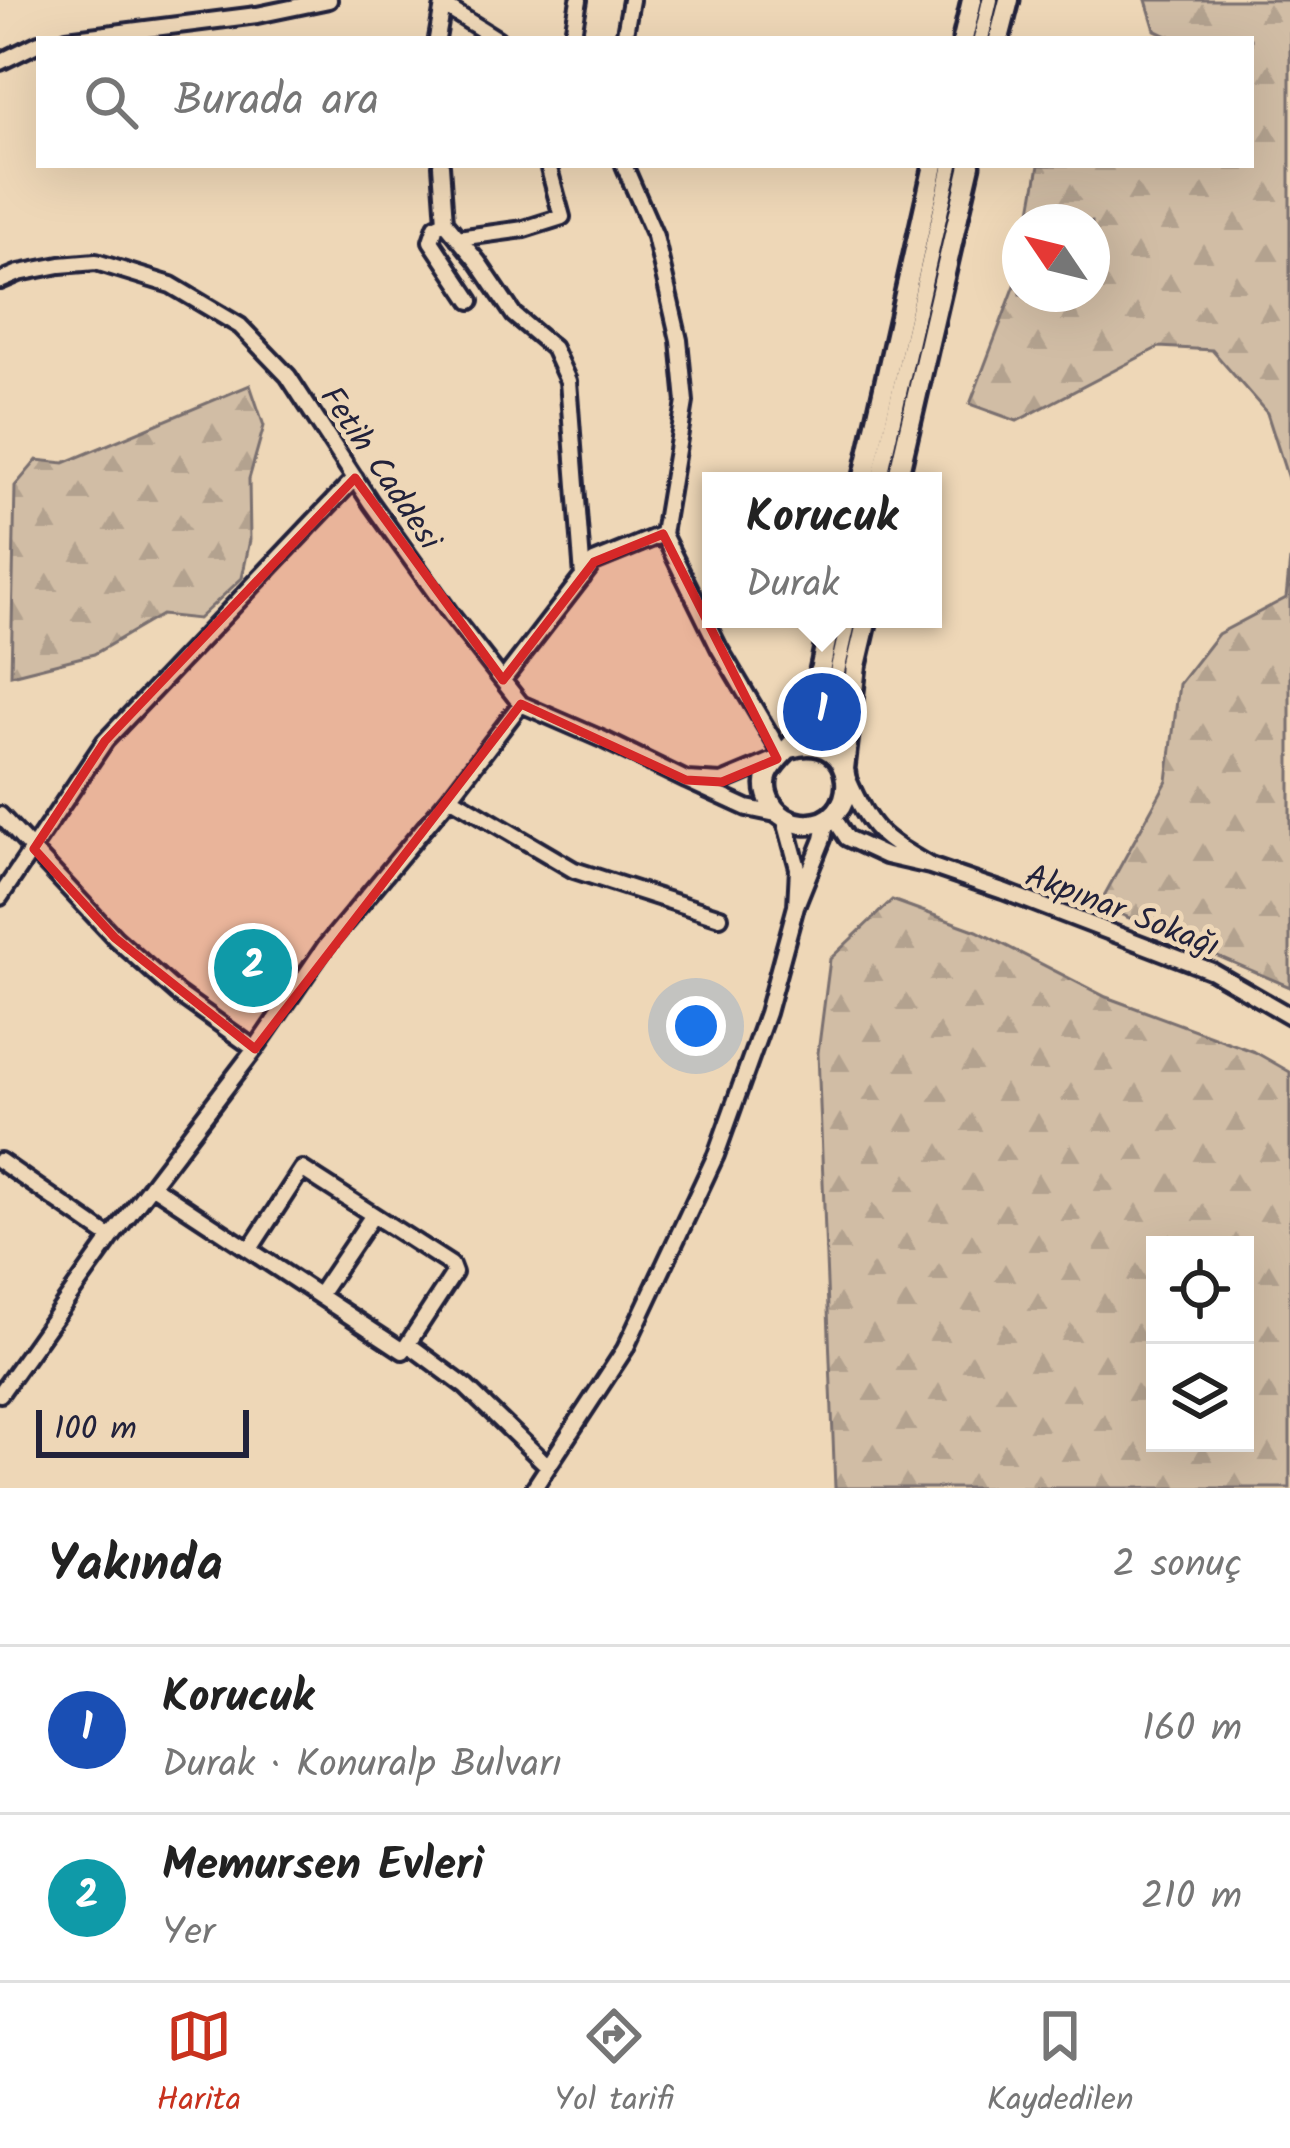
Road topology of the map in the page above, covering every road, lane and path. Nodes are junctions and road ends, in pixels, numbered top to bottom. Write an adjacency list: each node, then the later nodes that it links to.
1 (328, 0): 8 (street)
2 (579, 0): 11 (street)
3 (631, 0): 12 (street)
4 (972, 0): 13 (main road)
5 (990, 0): 14 (street)
6 (1009, 0): 15 (main road)
7 (442, 3): 9 (street); 10 (street)
8 (91, 36)
9 (437, 36)
10 (492, 36)
11 (573, 36)
12 (625, 36)
13 (964, 36)
14 (982, 36)
15 (1000, 36)
16 (36, 44): 17 (street)
17 (0, 62)
18 (441, 168): 24 (street)
19 (549, 168): 25 (street)
20 (625, 168): 32 (street)
21 (933, 168): 28 (main road)
22 (950, 168): 29 (street)
23 (969, 168): 30 (main road)
24 (445, 222): 25 (street); 27 (street)
25 (458, 238): 33 (street)
26 (0, 281): 31 (street, Fetih Caddesi)
27 (471, 301)
28 (864, 472)
29 (881, 472)
30 (900, 472)
31 (355, 478): 39 (street, Fetih Caddesi); 49 (street)
32 (663, 534): 33 (street); 34 (street)
33 (583, 577): 39 (street)
34 (702, 613)
35 (709, 628): 42 (street)
36 (829, 628): 42 (main road)
37 (846, 628): 41 (street)
38 (865, 628): 43 (main road)
39 (502, 680): 40 (street, Fetih Caddesi)
40 (521, 704): 44 (street, Fetih Caddesi); 45 (street)
41 (820, 747): 42 (main road); 43 (main road)
42 (783, 753): 44 (street); 47 (main road)
43 (846, 774): 48 (main road); 50 (street, Akpınar Sokağı)
44 (686, 780): 47 (street, Fetih Caddesi)
45 (450, 797): 53 (street); 55 (street)
46 (0, 815): 49 (street)
47 (782, 816): 48 (main road); 52 (street)
48 (830, 817): 50 (street, Akpınar Sokağı); 52 (street)
49 (34, 849): 51 (street); 55 (street)
50 (930, 866): 54 (street, Akpınar Sokağı)
51 (0, 897)
52 (796, 906): 64 (street)
53 (720, 917)
54 (1290, 1016)
55 (255, 1049): 57 (street)
56 (0, 1161): 59 (street)
57 (151, 1185): 59 (street); 60 (street)
58 (373, 1215): 60 (street); 61 (street); 62 (street)
59 (111, 1238): 63 (street)
60 (250, 1249): 61 (street)
61 (319, 1295): 62 (street)
62 (408, 1344): 64 (street)
63 (0, 1394)
64 (548, 1466): 65 (street)
65 (533, 1488)

